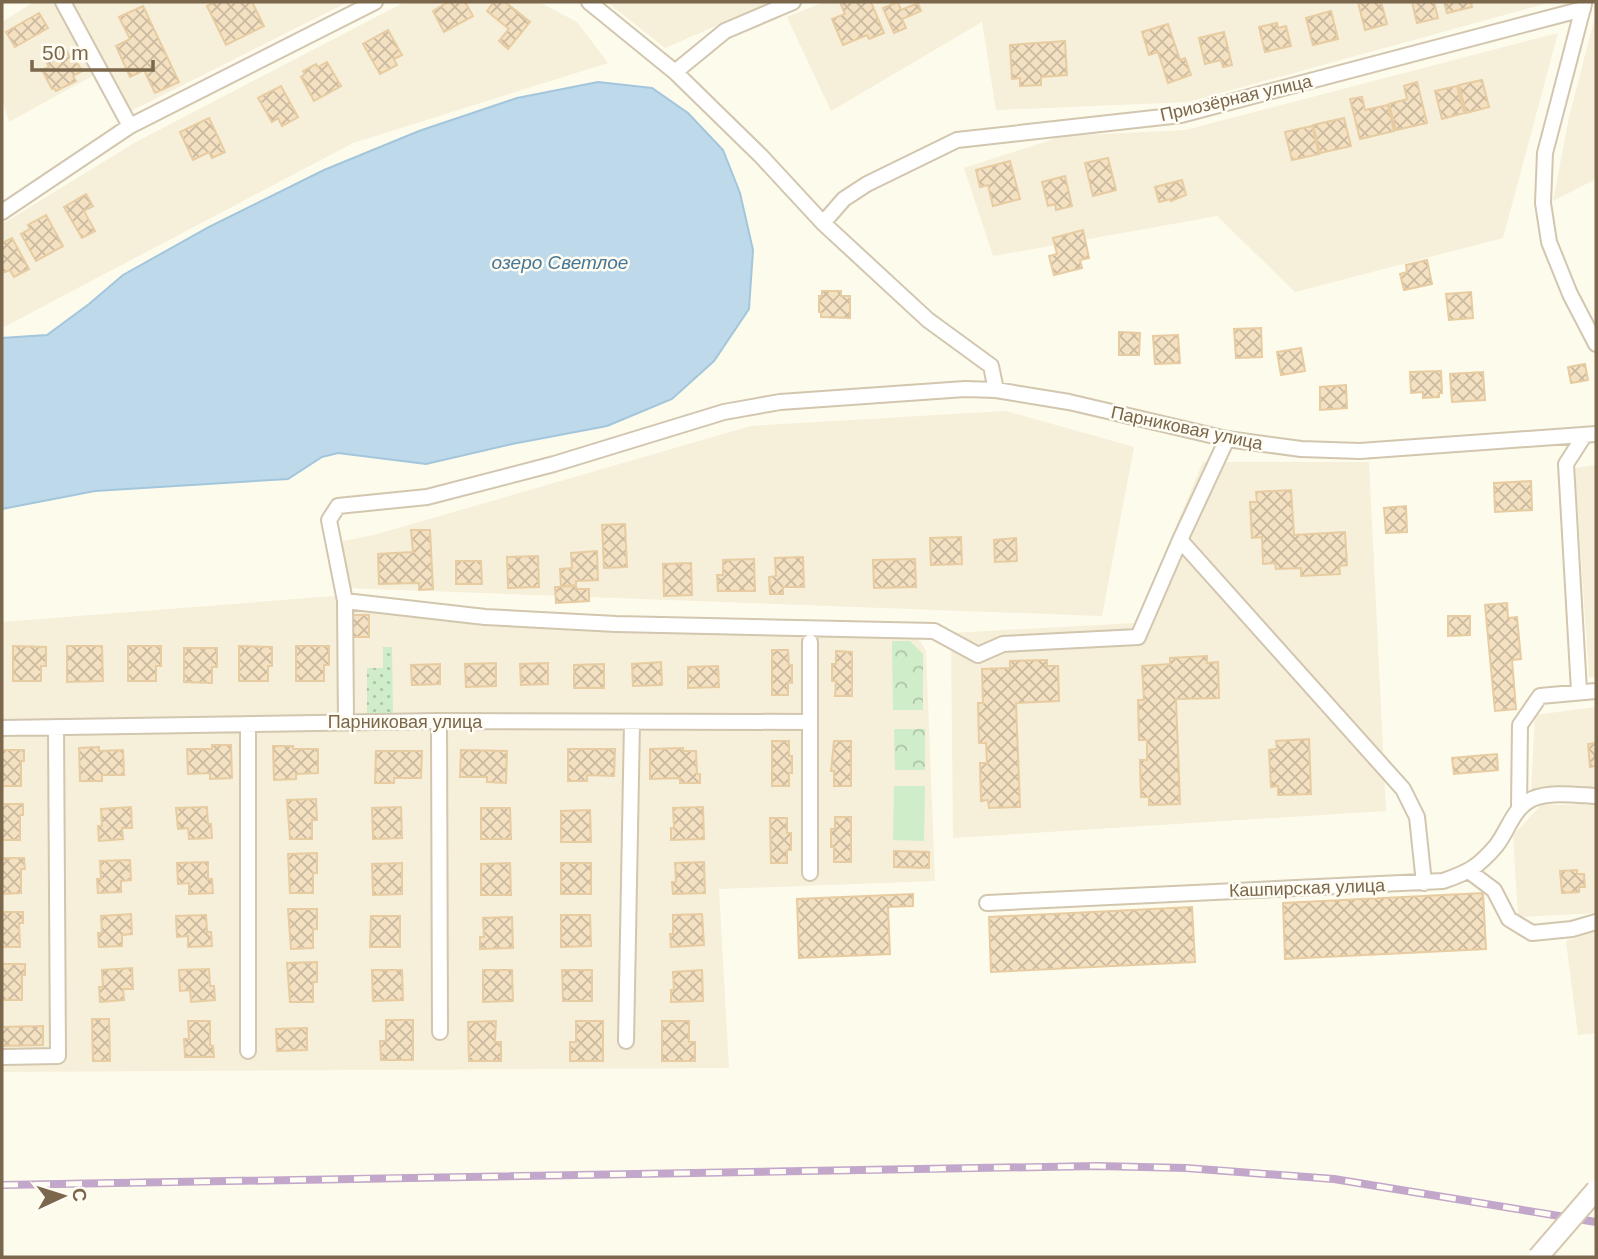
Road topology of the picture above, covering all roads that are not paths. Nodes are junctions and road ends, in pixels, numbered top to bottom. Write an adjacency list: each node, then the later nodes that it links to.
1 (63, 2): 7 (street)
2 (374, 2): 7 (street)
3 (589, 2): 6 (street)
4 (793, 2): 6 (street)
5 (1584, 6): 9 (street, Приозёрная улица); 10 (street)
6 (675, 72): 9 (street)
7 (130, 126): 8 (street)
8 (2, 212)
9 (822, 223): 11 (street)
10 (1596, 344)
11 (996, 390): 13 (street, Парниковая улица); 15 (street, Парниковая улица)
12 (1590, 435): 13 (street, Парниковая улица); 17 (street)
13 (1227, 439): 14 (street)
14 (1180, 540): 15 (street); 30 (street)
15 (345, 601): 19 (street)
16 (810, 642): 21 (street)
17 (1579, 691): 18 (street); 27 (street)
18 (1596, 691)
19 (346, 722): 20 (street, Парниковая улица); 23 (street, Парниковая улица)
20 (439, 722): 22 (street, Парниковая улица); 33 (street)
21 (809, 722): 22 (street, Парниковая улица); 29 (street)
22 (632, 723): 34 (street)
23 (248, 724): 24 (street, Парниковая улица); 35 (street)
24 (56, 727): 25 (street, Парниковая улица); 36 (street)
25 (2, 728)
26 (1596, 796): 27 (street)
27 (1519, 808): 28 (street)
28 (1470, 872): 30 (street, Кашпирская улица); 32 (street)
29 (810, 873)
30 (1424, 883): 31 (street, Кашпирская улица)
31 (987, 903)
32 (1596, 922)
33 (439, 1032)
34 (626, 1041)
35 (248, 1051)
36 (2, 1057)
37 (1596, 1190): 38 (main road, bridge)
38 (1538, 1257)

